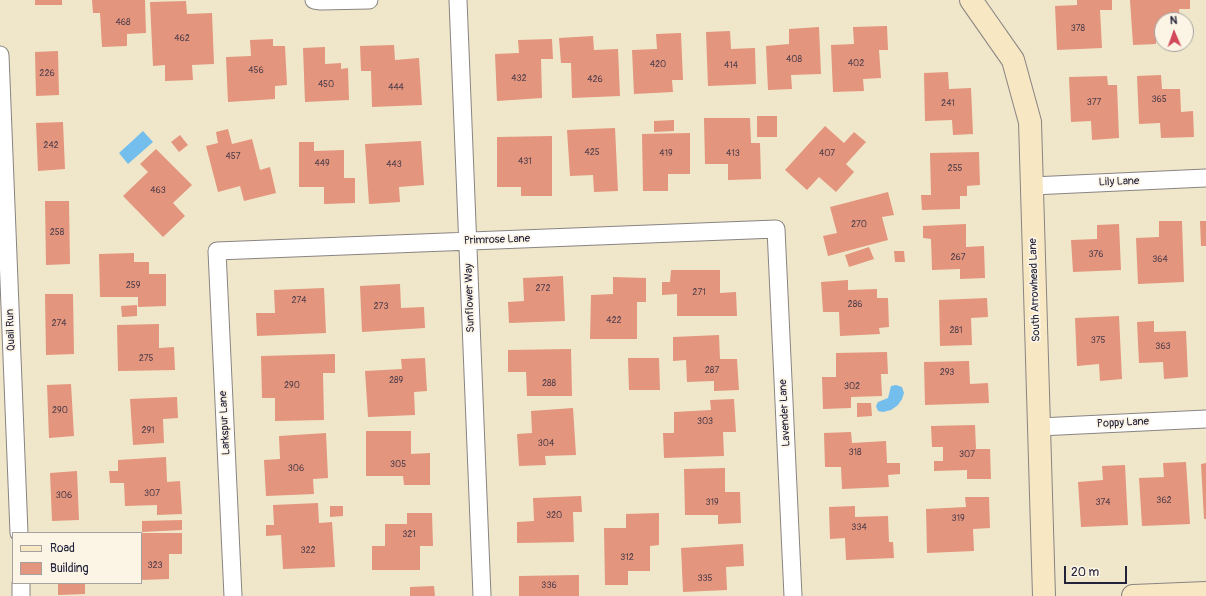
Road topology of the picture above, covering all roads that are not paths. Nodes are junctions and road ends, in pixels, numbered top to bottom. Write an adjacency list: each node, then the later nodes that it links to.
1 (314, 0): 2 (street)
2 (369, 0)
3 (458, 0): 9 (street, Sunflower Way)
4 (971, 0): 7 (street, South Arrowhead Lane)
5 (0, 55): 13 (street, Quail Run)
6 (1206, 178): 7 (street, Lily Lane)
7 (1032, 186): 12 (street, South Arrowhead Lane)
8 (776, 229): 9 (street, Primrose Lane); 19 (street, Lavender Lane)
9 (468, 241): 10 (street, Primrose Lane); 18 (street, Sunflower Way)
10 (217, 251): 17 (street, Larkspur Lane)
11 (1206, 419): 12 (street, Poppy Lane)
12 (1039, 427): 20 (street, South Arrowhead Lane)
13 (19, 532)
14 (21, 584): 16 (street)
15 (1206, 593): 21 (street)
16 (21, 596)
17 (233, 596)
18 (482, 596)
19 (793, 596)
20 (1044, 596)
21 (1133, 596)

